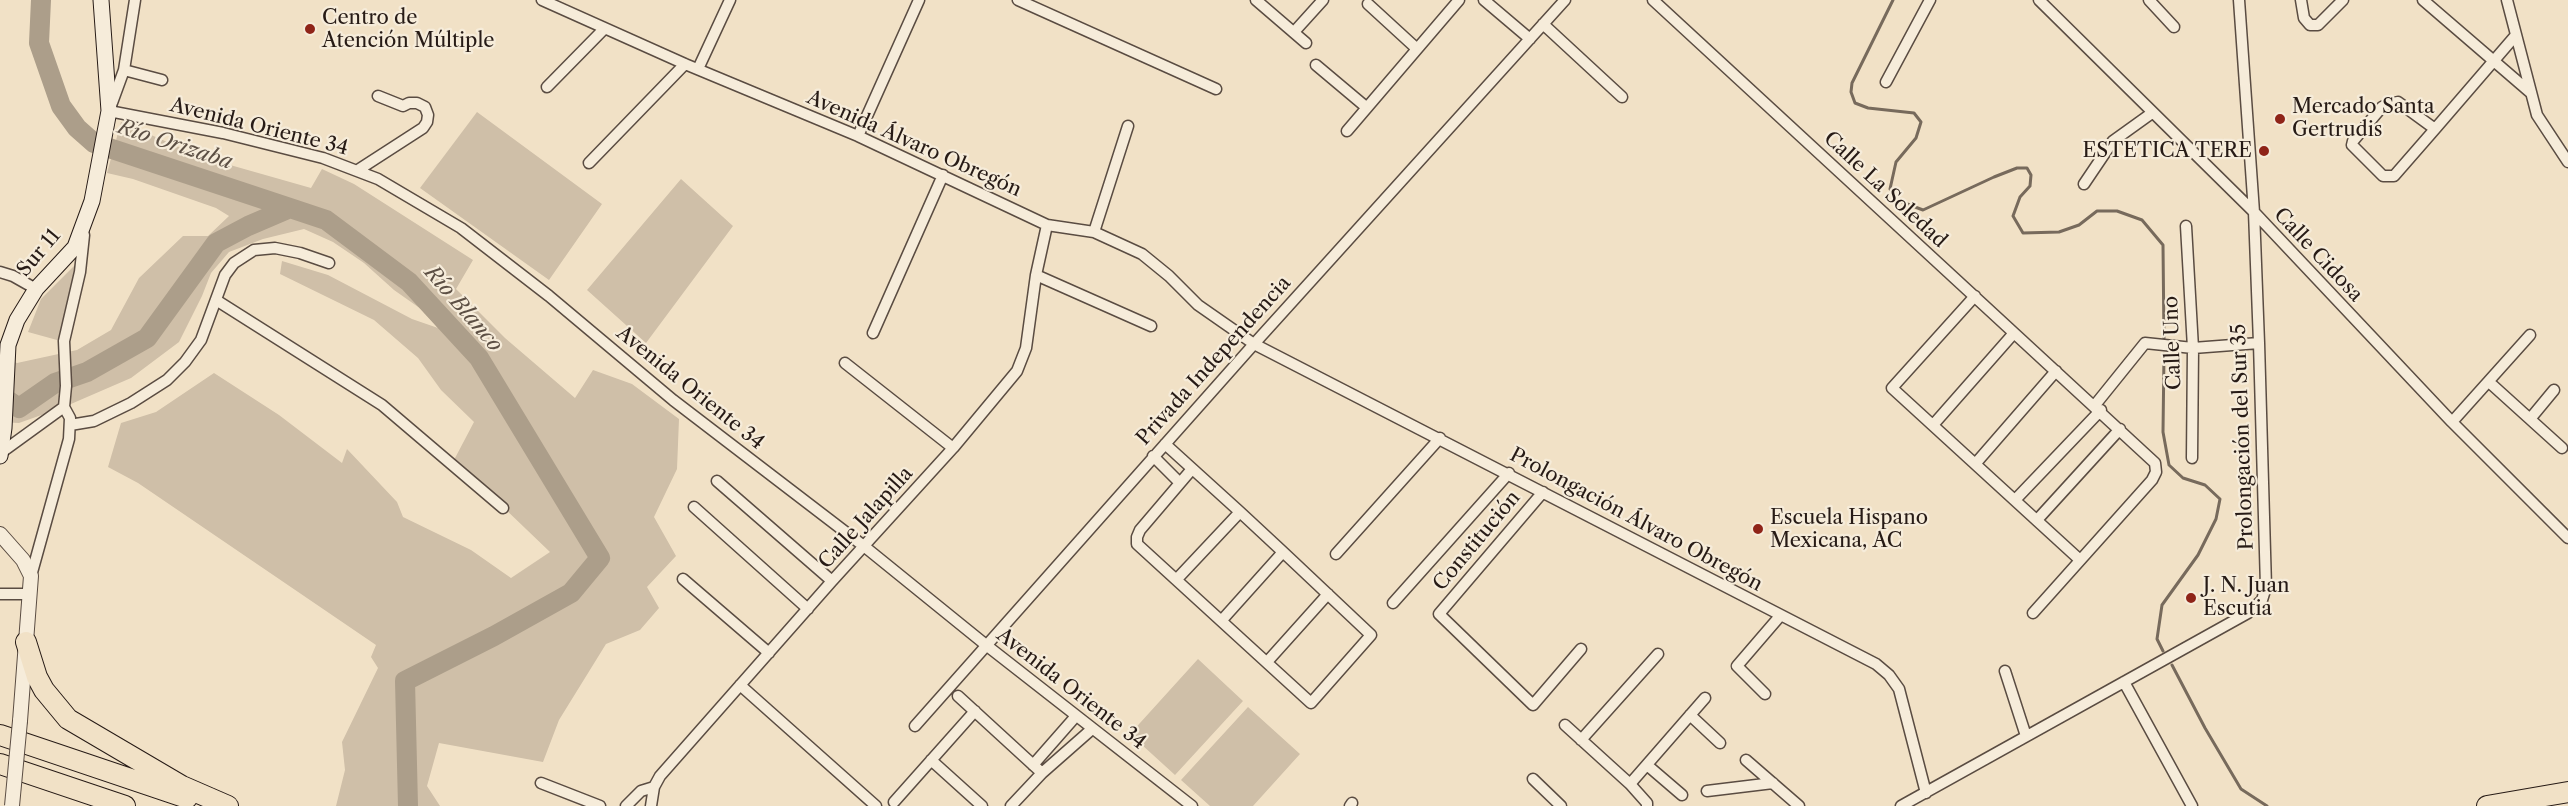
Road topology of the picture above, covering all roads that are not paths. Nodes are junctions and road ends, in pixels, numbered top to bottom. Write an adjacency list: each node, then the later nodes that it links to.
1 (101, 0): 43 (main road, Sur 11)
2 (135, 0): 34 (street)
3 (542, 0): 24 (street, Avenida Álvaro Obregón)
4 (730, 0): 33 (street)
5 (919, 0): 48 (street)
6 (1018, 0): 38 (street)
7 (1256, 0): 25 (street)
8 (1323, 0): 25 (street)
9 (1459, 0): 29 (street)
10 (1484, 0): 27 (street)
11 (1565, 0): 22 (street, Privada Independencia)
12 (1653, 0): 63 (street, Calle La Soledad)
13 (1930, 0): 36 (street)
14 (2039, 0): 44 (street, Calle Cidosa)
15 (2239, 0): 54 (street, Prolongación del Sur 35)
16 (2301, 0): 17 (street)
17 (2343, 0)
18 (2423, 0): 30 (street)
19 (2507, 0): 26 (street)
20 (2155, 2): 23 (street)
21 (1368, 4): 29 (street)
22 (1544, 24): 27 (street, Privada Independencia); 41 (street)
23 (2174, 27)
24 (604, 29): 31 (street, Avenida Álvaro Obregón); 37 (street)
25 (1294, 32): 28 (street)
26 (2516, 35): 30 (street); 39 (street)
27 (1530, 39): 70 (street, Privada Independencia)
28 (1306, 43)
29 (1416, 48): 42 (street)
30 (2493, 61): 39 (street); 46 (street)
31 (685, 64): 33 (street, Avenida Álvaro Obregón); 50 (street)
32 (1316, 65): 42 (street)
33 (698, 69): 48 (street, Avenida Álvaro Obregón)
34 (124, 70): 35 (street); 43 (street)
35 (162, 80)
36 (1886, 82)
37 (547, 87)
38 (1216, 88)
39 (2531, 93): 49 (street)
40 (378, 96): 51 (street)
41 (1622, 97)
42 (1366, 107): 47 (street)
43 (109, 111): 51 (street, Avenida Oriente 34); 55 (main road, Sur 11)
44 (2152, 113): 53 (street); 54 (street, Calle Cidosa)
45 (1128, 126): 58 (street)
46 (2435, 129): 46 (street)
47 (1347, 131)
48 (858, 136): 52 (street, Avenida Álvaro Obregón)
49 (2568, 162)
50 (589, 163)
51 (358, 170): 103 (street, Avenida Oriente 34)
52 (944, 175): 56 (street, Avenida Álvaro Obregón); 66 (street)
53 (2084, 183)
54 (2254, 213): 69 (street, Prolongación del Sur 35); 79 (street, Calle Cidosa)
55 (86, 222): 62 (main road, Sur 11); 76 (street)
56 (1047, 225): 58 (street, Avenida Álvaro Obregón); 61 (street, Calle Jalapilla)
57 (2186, 226): 71 (street, Calle Uno)
58 (1094, 232): 70 (street, Avenida Álvaro Obregón)
59 (329, 263): 64 (street)
60 (0, 272): 62 (street)
61 (1036, 275): 65 (street); 85 (street, Calle Jalapilla)
62 (36, 289): 87 (main road, Sur 11)
63 (1975, 296): 67 (street, Calle La Soledad); 81 (street)
64 (216, 300): 80 (street); 98 (street)
65 (1151, 326)
66 (873, 333)
67 (2014, 333): 73 (street, Calle La Soledad); 81 (street)
68 (2529, 335): 74 (street)
69 (2259, 343): 71 (street); 126 (street, Prolongación del Sur 35)
70 (1254, 344): 83 (street, Prolongación Álvaro Obregón); 84 (street, Privada Independencia)
71 (2193, 348): 77 (street); 89 (street, Calle Uno)
72 (845, 363): 85 (street)
73 (2056, 371): 77 (street, Calle La Soledad); 90 (street)
74 (2490, 382): 78 (street); 79 (street)
75 (2554, 390): 78 (street)
76 (64, 406): 80 (street); 87 (street)
77 (2098, 407): 82 (street, Calle La Soledad); 96 (street)
78 (2530, 419): 86 (street)
79 (2452, 422): 102 (street, Calle Cidosa)
80 (70, 425): 107 (street)
81 (1934, 425): 90 (street)
82 (2120, 429): 100 (street); 106 (street, Calle La Soledad)
83 (1440, 438): 92 (street, Prolongación Álvaro Obregón); 105 (street)
84 (1165, 444): 88 (street, Privada Independencia); 91 (street)
85 (953, 448): 103 (street, Calle Jalapilla)
86 (2562, 448)
87 (1, 454)
88 (1154, 456): 94 (street); 120 (street, Privada Independencia)
89 (2192, 458)
90 (1976, 464): 96 (street)
91 (1192, 469): 94 (street); 99 (street)
92 (1509, 473): 95 (street, Prolongación Álvaro Obregón); 114 (street)
93 (717, 481): 110 (street)
94 (1179, 482): 109 (street)
95 (1543, 492): 117 (street, Prolongación Álvaro Obregón); 121 (street, Constitución)
96 (2015, 500): 100 (street)
97 (694, 507): 115 (street)
98 (503, 508)
99 (1240, 512): 104 (street); 109 (street)
100 (2037, 520): 106 (street)
101 (0, 534): 107 (street)
102 (2568, 538)
103 (865, 547): 110 (street, Calle Jalapilla); 120 (street, Avenida Oriente 34)
104 (1283, 552): 113 (street); 118 (street)
105 (1336, 554)
106 (2080, 560): 116 (street)
107 (31, 576): 112 (street)
108 (683, 579): 122 (street)
109 (1177, 579): 118 (street)
110 (832, 581): 115 (street, Calle Jalapilla)
111 (0, 594): 112 (street)
112 (28, 594): 119 (street)
113 (1328, 594): 124 (street); 124 (street)
114 (1393, 603)
115 (808, 609): 122 (street, Calle Jalapilla)
116 (2032, 613)
117 (1780, 616): 128 (street); 153 (street, Prolongación Álvaro Obregón)
118 (1222, 620): 124 (street)
119 (26, 642): 156 (street, bridge); 159 (highway)
120 (986, 645): 133 (street, Avenida Oriente 34); 135 (street, Privada Independencia)
121 (1581, 650)
122 (768, 653): 127 (street, Calle Jalapilla)
123 (1658, 654): 139 (street)
124 (1267, 662)
125 (2005, 671): 138 (street)
126 (2124, 682): 138 (street, Prolongación del Sur 35); 171 (street)
127 (740, 685): 150 (street, Calle Jalapilla); 163 (street)
128 (1765, 694)
129 (958, 696): 131 (street)
130 (1705, 698): 132 (street)
131 (975, 711): 141 (street); 145 (street)
132 (1690, 715): 140 (street); 144 (street)
133 (1076, 716): 136 (street, Avenida Oriente 34); 145 (street)
134 (1565, 725): 139 (street)
135 (915, 726)
136 (1092, 729): 145 (street); 166 (street, Avenida Oriente 34)
137 (0, 735): 158 (highway)
138 (2026, 736): 153 (street, Prolongación del Sur 35)
139 (1581, 740): 149 (street)
140 (1720, 743)
141 (932, 760): 155 (street); 164 (street)
142 (1746, 760): 148 (street)
143 (0, 764): 157 (highway)
144 (1647, 765): 149 (street); 154 (street)
145 (1038, 769): 165 (street)
146 (1533, 779): 167 (street)
147 (540, 783): 160 (street)
148 (1773, 783): 151 (street); 169 (street)
149 (1630, 784): 168 (street)
150 (654, 787): 161 (street); 162 (street, Calle Jalapilla)
151 (1707, 791)
152 (2568, 792): 172 (highway)
153 (1926, 793): 170 (street, Prolongación del Sur 35)
154 (1682, 795)
155 (894, 802)
156 (12, 806)
157 (125, 806)
158 (210, 806)
159 (228, 806)
160 (600, 806)
161 (626, 806)
162 (651, 806)
163 (876, 806)
164 (982, 806)
165 (1011, 806)
166 (1192, 806)
167 (1558, 806)
168 (1647, 806)
169 (1799, 806)
170 (1901, 806)
171 (2192, 806)
172 (2487, 806)

